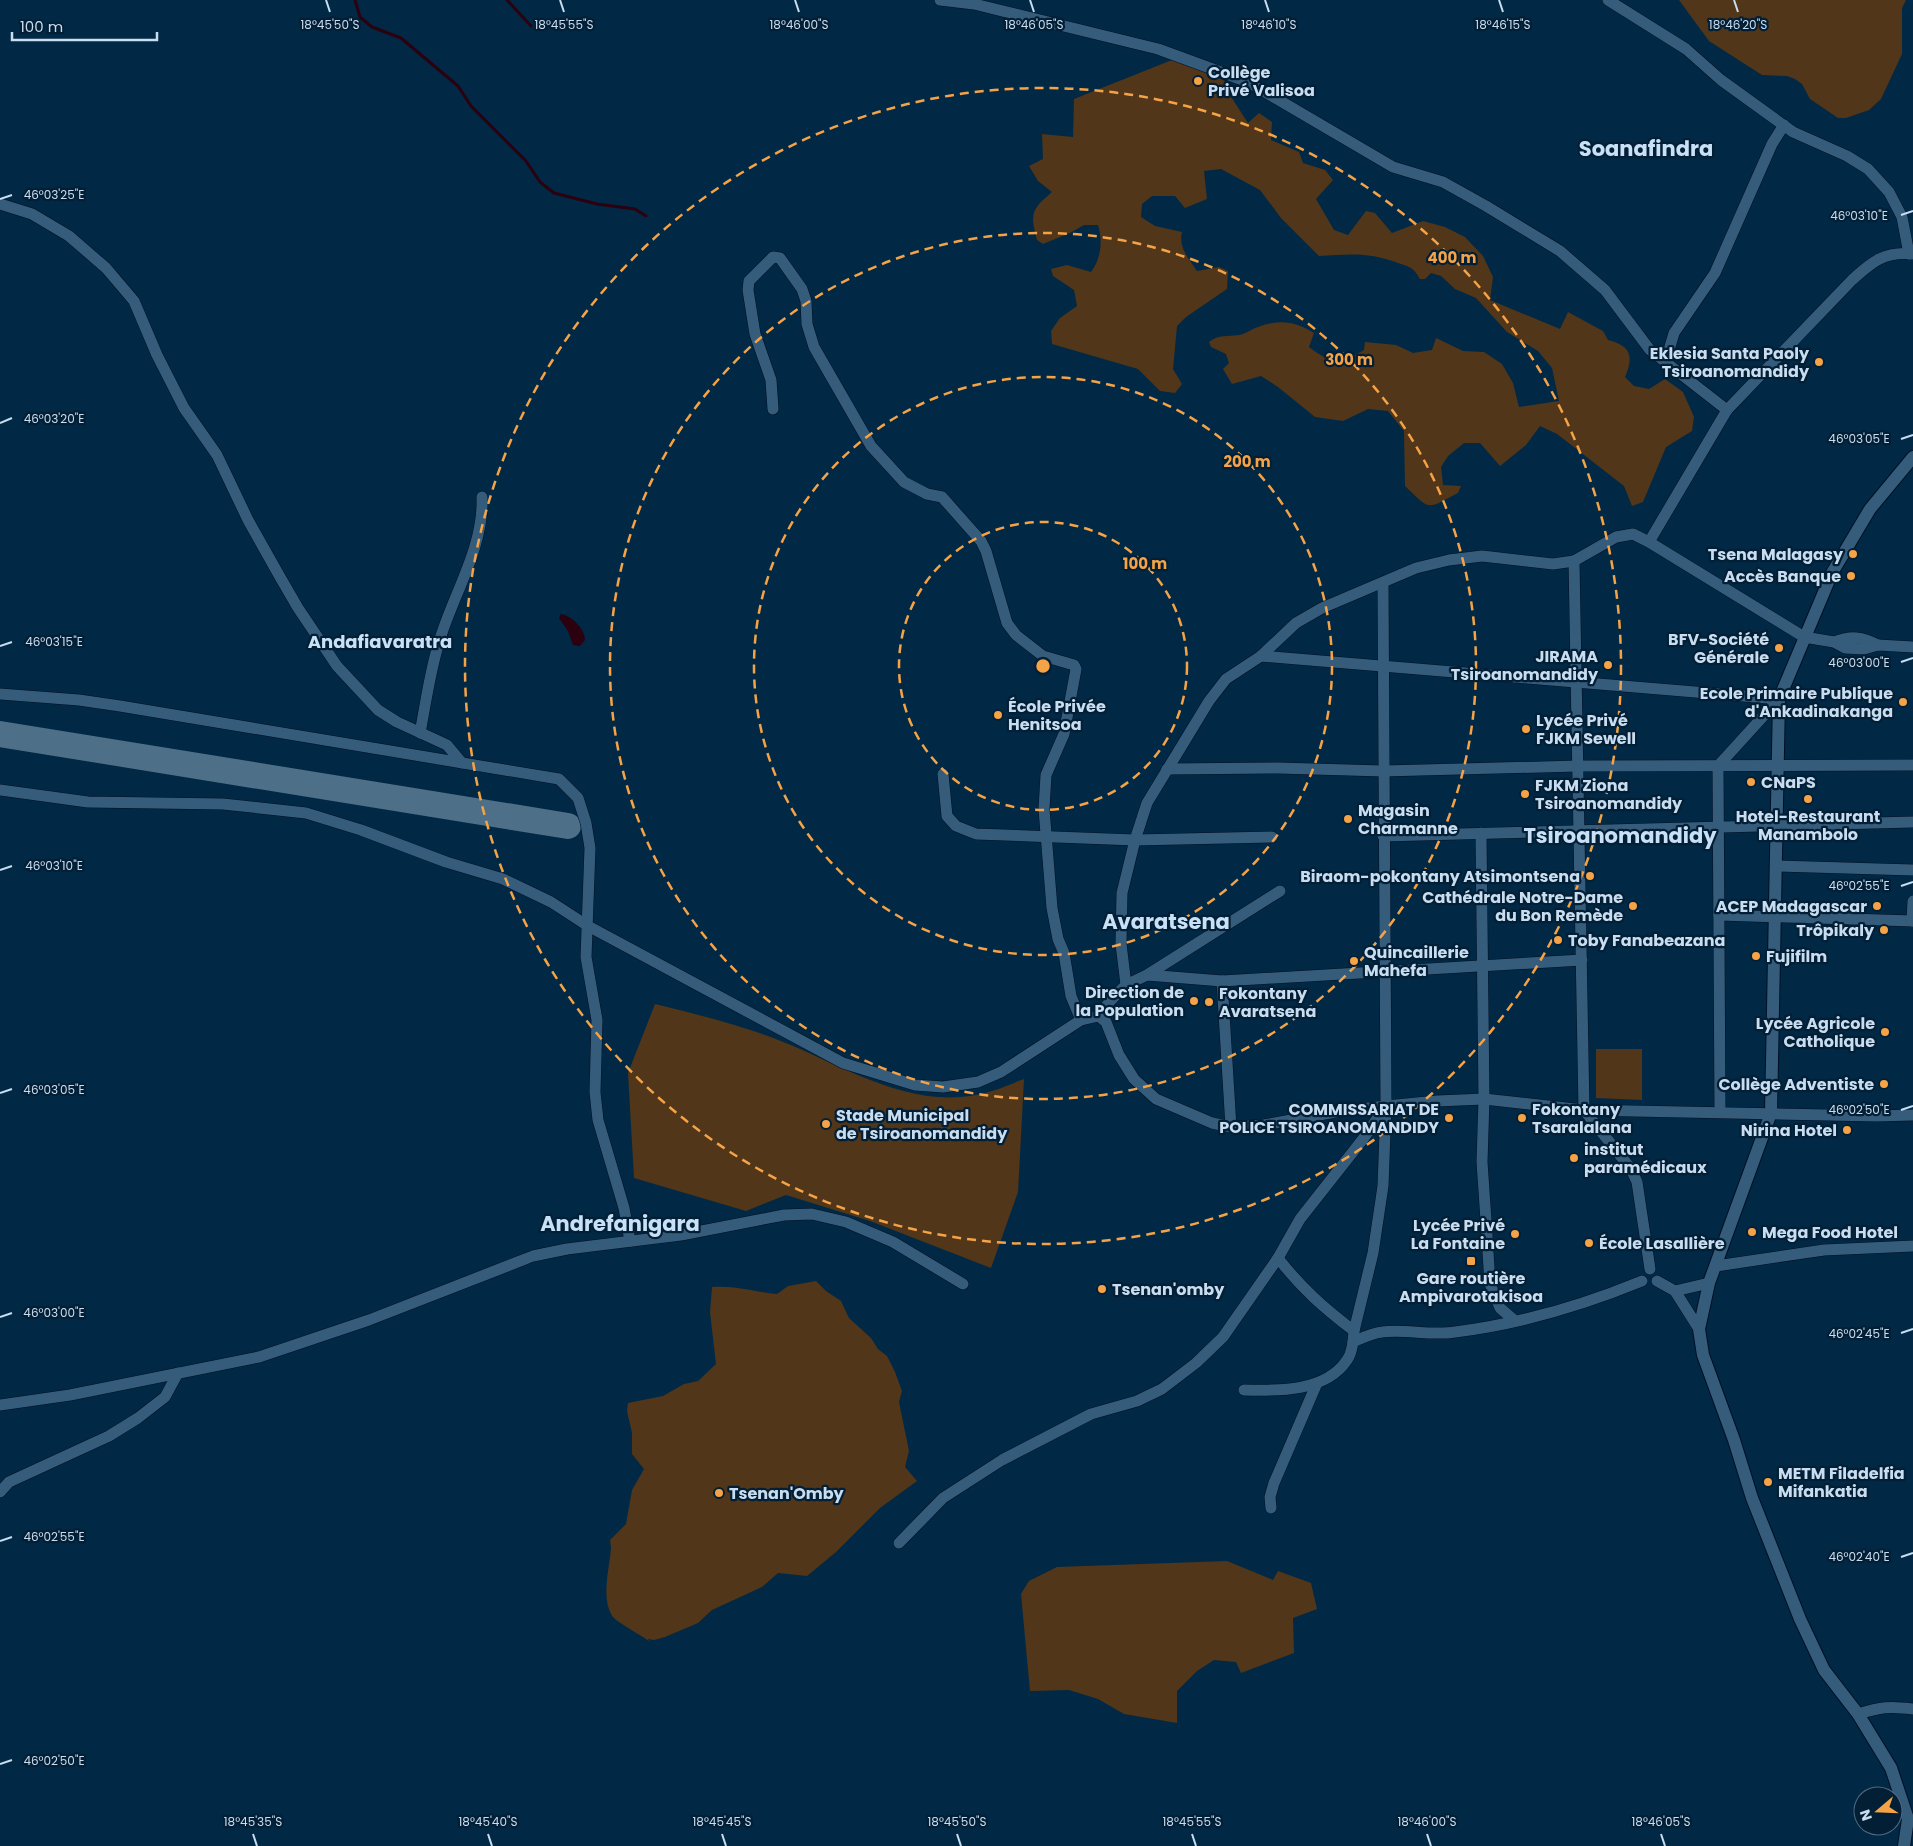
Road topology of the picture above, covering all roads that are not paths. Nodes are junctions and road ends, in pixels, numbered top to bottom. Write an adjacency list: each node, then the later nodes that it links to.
1 (940, 0): 8 (street)
2 (1608, 0): 3 (street)
3 (1784, 125): 5 (street); 6 (street)
4 (0, 204): 21 (street)
5 (1911, 254): 8 (street)
6 (1667, 357)
7 (773, 409): 37 (street)
8 (1727, 410): 11 (street)
9 (1913, 457): 14 (main road)
10 (482, 497): 21 (street)
11 (1649, 542): 12 (street); 14 (street)
12 (1574, 561): 13 (street); 18 (street)
13 (1383, 583): 16 (street); 17 (street)
14 (1804, 637): 15 (street); 20 (main road)
15 (1913, 647)
16 (1261, 656): 17 (street); 27 (street)
17 (1383, 666): 18 (street); 28 (street)
18 (1576, 682): 20 (street); 24 (street)
19 (0, 694): 22 (street)
20 (1779, 699): 25 (street); 26 (main road)
21 (420, 733): 22 (street)
22 (462, 763): 47 (street)
23 (1913, 765): 26 (street)
24 (1578, 766): 25 (street); 28 (street); 34 (street)
25 (1718, 766): 26 (street); 33 (street)
26 (1778, 766): 32 (main road)
27 (1167, 769): 28 (street); 39 (street)
28 (1383, 770): 36 (street)
29 (943, 774): 37 (street)
30 (0, 790): 47 (street)
31 (1913, 822): 32 (street)
32 (1776, 826): 33 (street); 40 (main road)
33 (1718, 827): 34 (street); 44 (street)
34 (1579, 830): 35 (street); 48 (street)
35 (1481, 834): 36 (street); 49 (street)
36 (1383, 836): 50 (street)
37 (1046, 837): 39 (street); 55 (street)
38 (1272, 837): 39 (street)
39 (1135, 840): 53 (street)
40 (1776, 866): 41 (street); 45 (main road)
41 (1913, 870)
42 (1280, 891): 51 (street)
43 (1913, 902): 46 (street)
44 (1719, 915): 45 (street); 59 (street)
45 (1774, 915): 46 (street); 60 (main road)
46 (1913, 920)
47 (588, 926): 55 (street); 63 (street)
48 (1582, 960): 49 (street); 58 (street)
49 (1483, 966): 50 (street); 56 (street)
50 (1385, 972): 52 (street); 57 (street)
51 (1147, 976): 52 (street); 53 (street)
52 (1222, 982): 62 (street)
53 (1126, 985): 54 (street)
54 (1099, 1016): 55 (street); 62 (street)
55 (1081, 1020)
56 (1484, 1099): 57 (street); 58 (street); 73 (street)
57 (1386, 1106): 62 (street); 65 (street); 75 (street)
58 (1584, 1110): 59 (street); 67 (street)
59 (1720, 1112): 60 (street)
60 (1771, 1114): 61 (street); 66 (main road)
61 (1913, 1115)
62 (1231, 1126)
63 (630, 1241): 71 (street); 76 (street)
64 (1913, 1246): 66 (street)
65 (1278, 1258): 75 (street); 82 (street)
66 (1716, 1266): 70 (main road)
67 (1650, 1269): 68 (street); 69 (street)
68 (1642, 1281): 69 (street); 73 (street)
69 (1657, 1281): 72 (street)
70 (1709, 1283): 72 (street); 74 (main road)
71 (963, 1284)
72 (1675, 1291): 74 (street)
73 (1515, 1321): 75 (street)
74 (1699, 1329): 84 (main road)
75 (1354, 1337): 77 (street)
76 (178, 1373): 79 (street); 80 (street)
77 (1317, 1383): 78 (street); 81 (street)
78 (1244, 1390)
79 (0, 1405)
80 (0, 1492)
81 (1271, 1508)
82 (898, 1543)
83 (1913, 1708): 84 (street)
84 (1858, 1714): 85 (main road)
85 (1904, 1846)

